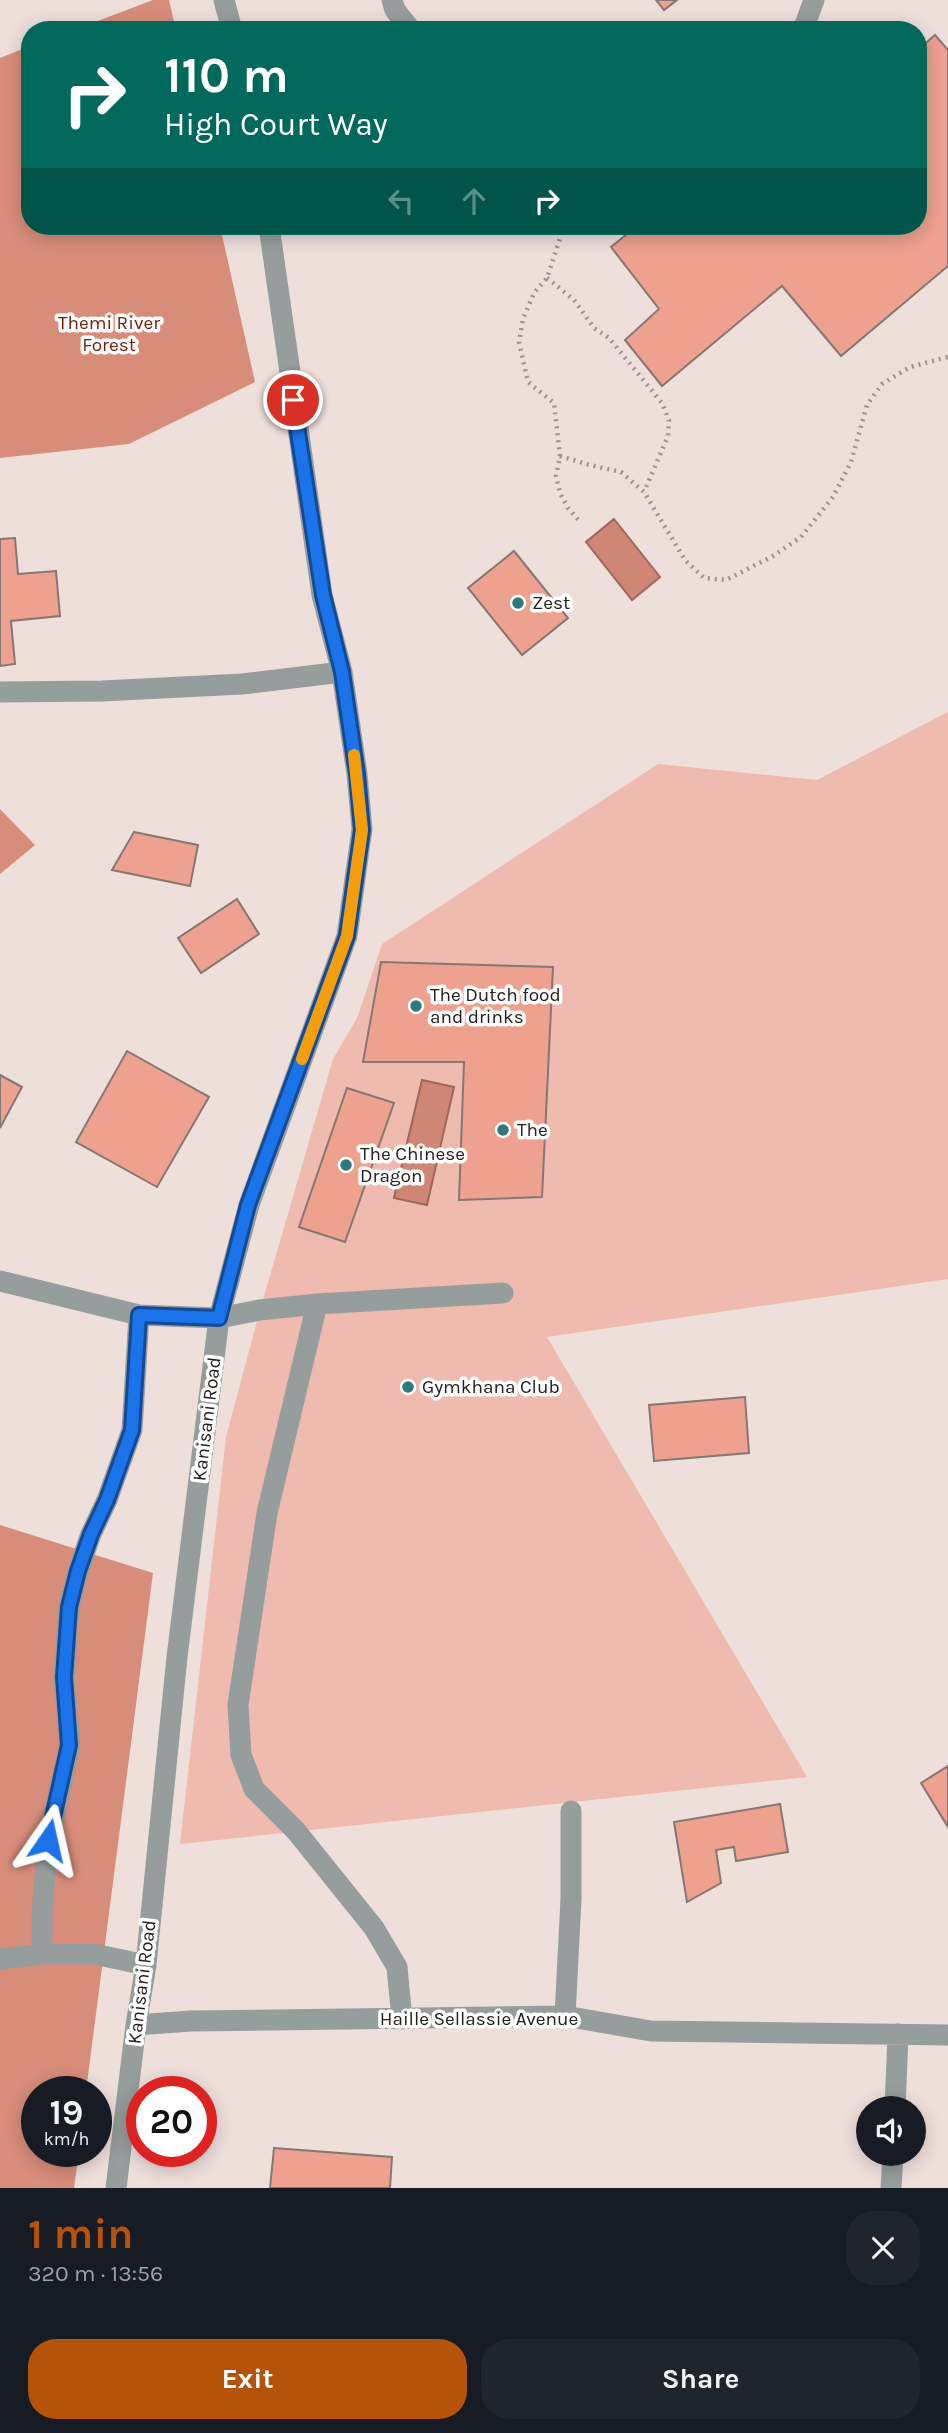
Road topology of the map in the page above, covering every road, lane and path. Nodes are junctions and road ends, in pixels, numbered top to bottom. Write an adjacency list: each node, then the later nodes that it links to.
1 (225, 0): 4 (street)
2 (392, 0): 5 (street)
3 (814, 0): 6 (street)
4 (230, 21)
5 (404, 21)
6 (806, 21)
7 (270, 235): 14 (street, Kanisani Road)
8 (561, 235): 9 (path)
9 (547, 278): 11 (path); 12 (path)
10 (948, 357): 12 (path)
11 (560, 456): 12 (path); 13 (path)
12 (645, 492)
13 (581, 523)
14 (342, 672): 15 (street); 20 (street, Kanisani Road)
15 (0, 692)
16 (0, 1281): 19 (street)
17 (503, 1293): 18 (street)
18 (317, 1304): 20 (street); 26 (street)
19 (139, 1315): 20 (street); 22 (street)
20 (219, 1318): 24 (street, Kanisani Road)
21 (571, 1811): 25 (street)
22 (42, 1954): 23 (street); 24 (street)
23 (0, 1959)
24 (146, 1965): 27 (street, Kanisani Road)
25 (565, 2016): 26 (street, Haille Sellassie Avenue); 28 (street, Haille Sellassie Avenue)
26 (402, 2019): 27 (street, Haille Sellassie Avenue)
27 (136, 2025): 32 (street, Kanisani Road)
28 (898, 2034): 29 (street, Haille Sellassie Avenue); 30 (street)
29 (948, 2035)
30 (896, 2096)
31 (892, 2166): 33 (street)
32 (116, 2188)
33 (891, 2188)

